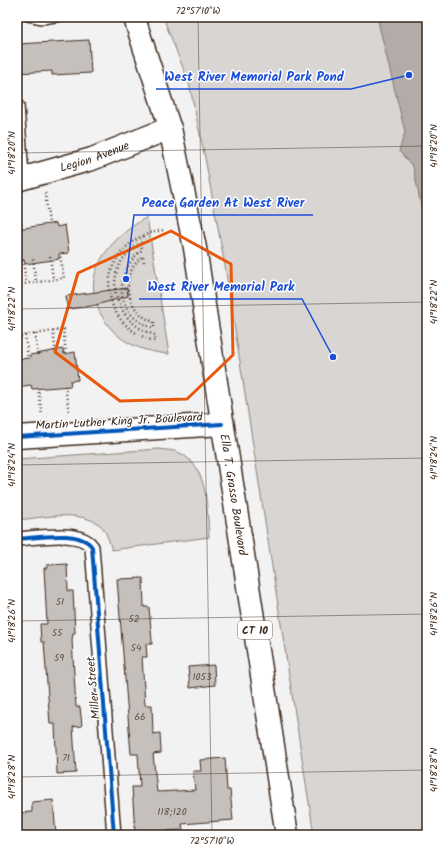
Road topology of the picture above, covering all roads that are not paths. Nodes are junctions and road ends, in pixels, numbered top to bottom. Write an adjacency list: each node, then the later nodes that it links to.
1 (28, 17): 2 (lane)
2 (62, 17)
3 (134, 17): 5 (main road, Ella T. Grasso Boulevard / CT 10)
4 (20, 105): 6 (lane)
5 (170, 128): 6 (highway, Legion Avenue); 7 (highway, Ella T. Grasso Boulevard / CT 10)
6 (21, 179)
7 (222, 424): 8 (highway, Martin Luther King Jr. Boulevard); 11 (highway, Ella T. Grasso Boulevard / CT 10)
8 (17, 437)
9 (17, 539): 10 (street, Miller Street)
10 (114, 835)
11 (287, 835)

